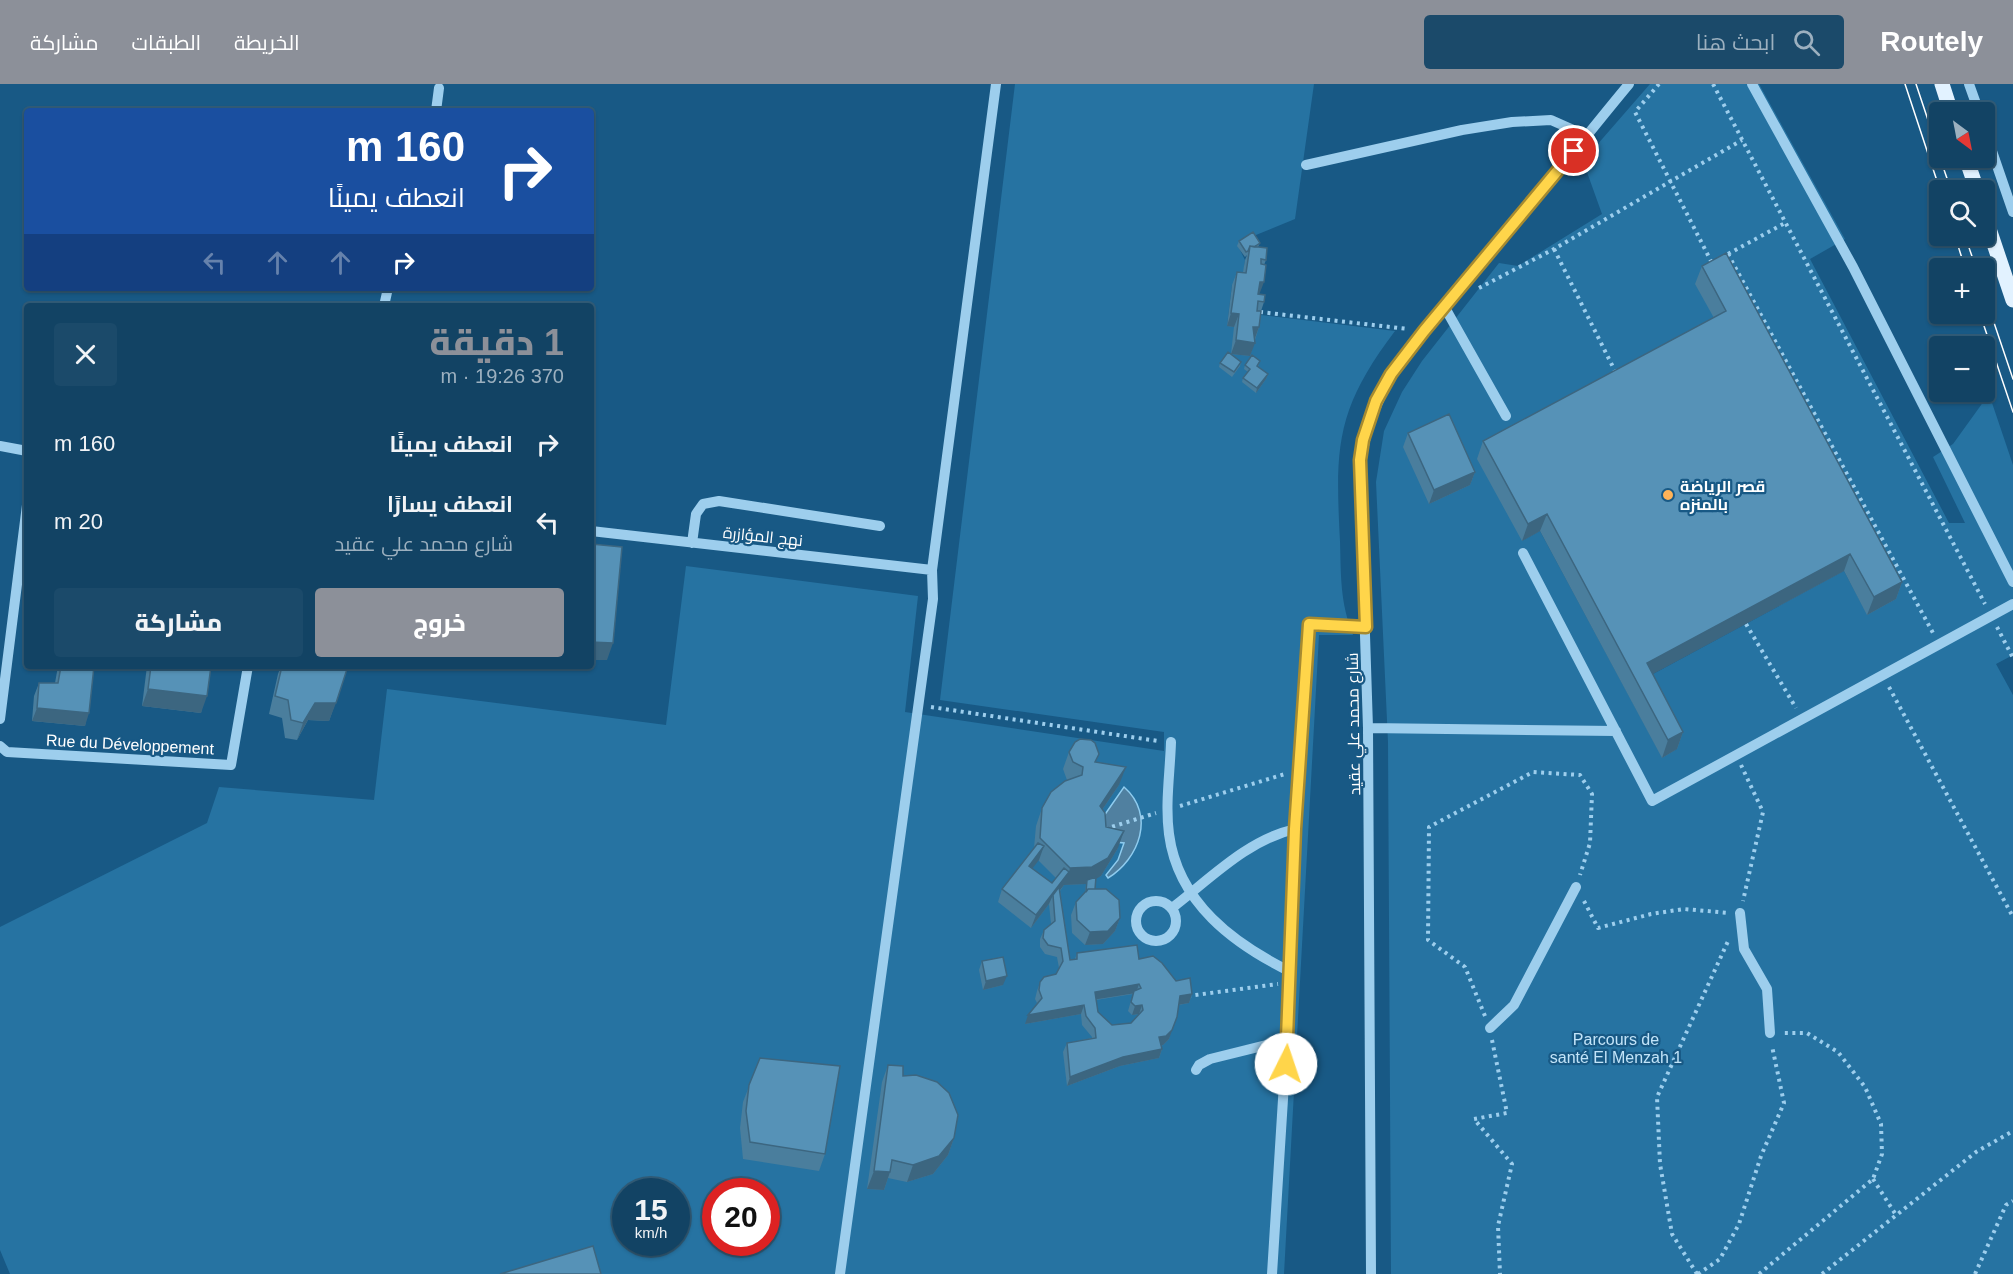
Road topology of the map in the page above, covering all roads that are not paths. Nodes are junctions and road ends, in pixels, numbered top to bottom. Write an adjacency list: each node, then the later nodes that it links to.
1 (996, 84): 25 (street)
2 (1629, 84): 10 (street, شارع محمد علي عقيد)
3 (1752, 84): 26 (street)
4 (1941, 84): 7 (main road)
5 (1969, 84): 8 (street)
6 (439, 88): 9 (street)
7 (1947, 102)
8 (1975, 102)
9 (436, 108)
10 (1587, 136): 12 (street); 16 (street, شارع محمد علي عقيد)
11 (1995, 160): 13 (street)
12 (1306, 165)
13 (2013, 212)
14 (1995, 246): 15 (main road)
15 (2013, 300)
16 (1444, 306): 17 (street); 28 (street, شارع محمد علي عقيد)
17 (1506, 416)
18 (0, 446): 19 (street)
19 (24, 450)
20 (880, 526): 23 (street)
21 (24, 529): 30 (street)
22 (594, 531): 23 (street, نهج المؤازرة)
23 (692, 543): 25 (street, نهج المؤازرة)
24 (1523, 554): 32 (street)
25 (932, 570): 45 (street)
26 (2013, 582)
27 (2013, 604): 32 (street)
28 (1366, 627): 31 (street, شارع محمد علي عقيد); 35 (street)
29 (248, 669): 34 (street, Rue du Développement)
30 (0, 719)
31 (1368, 728): 32 (street); 47 (street, شارع محمد علي عقيد)
32 (1616, 731)
33 (1171, 742): 37 (street)
34 (0, 746)
35 (1295, 829): 37 (street); 40 (street)
36 (1576, 887): 41 (street)
37 (1192, 892): 38 (street); 40 (street)
38 (1172, 909)
39 (1740, 914): 42 (street)
40 (1291, 977): 43 (street)
41 (1490, 1028)
42 (1770, 1033)
43 (1287, 1040): 44 (street); 46 (street)
44 (1196, 1070)
45 (840, 1274)
46 (1272, 1274)
47 (1371, 1274)

